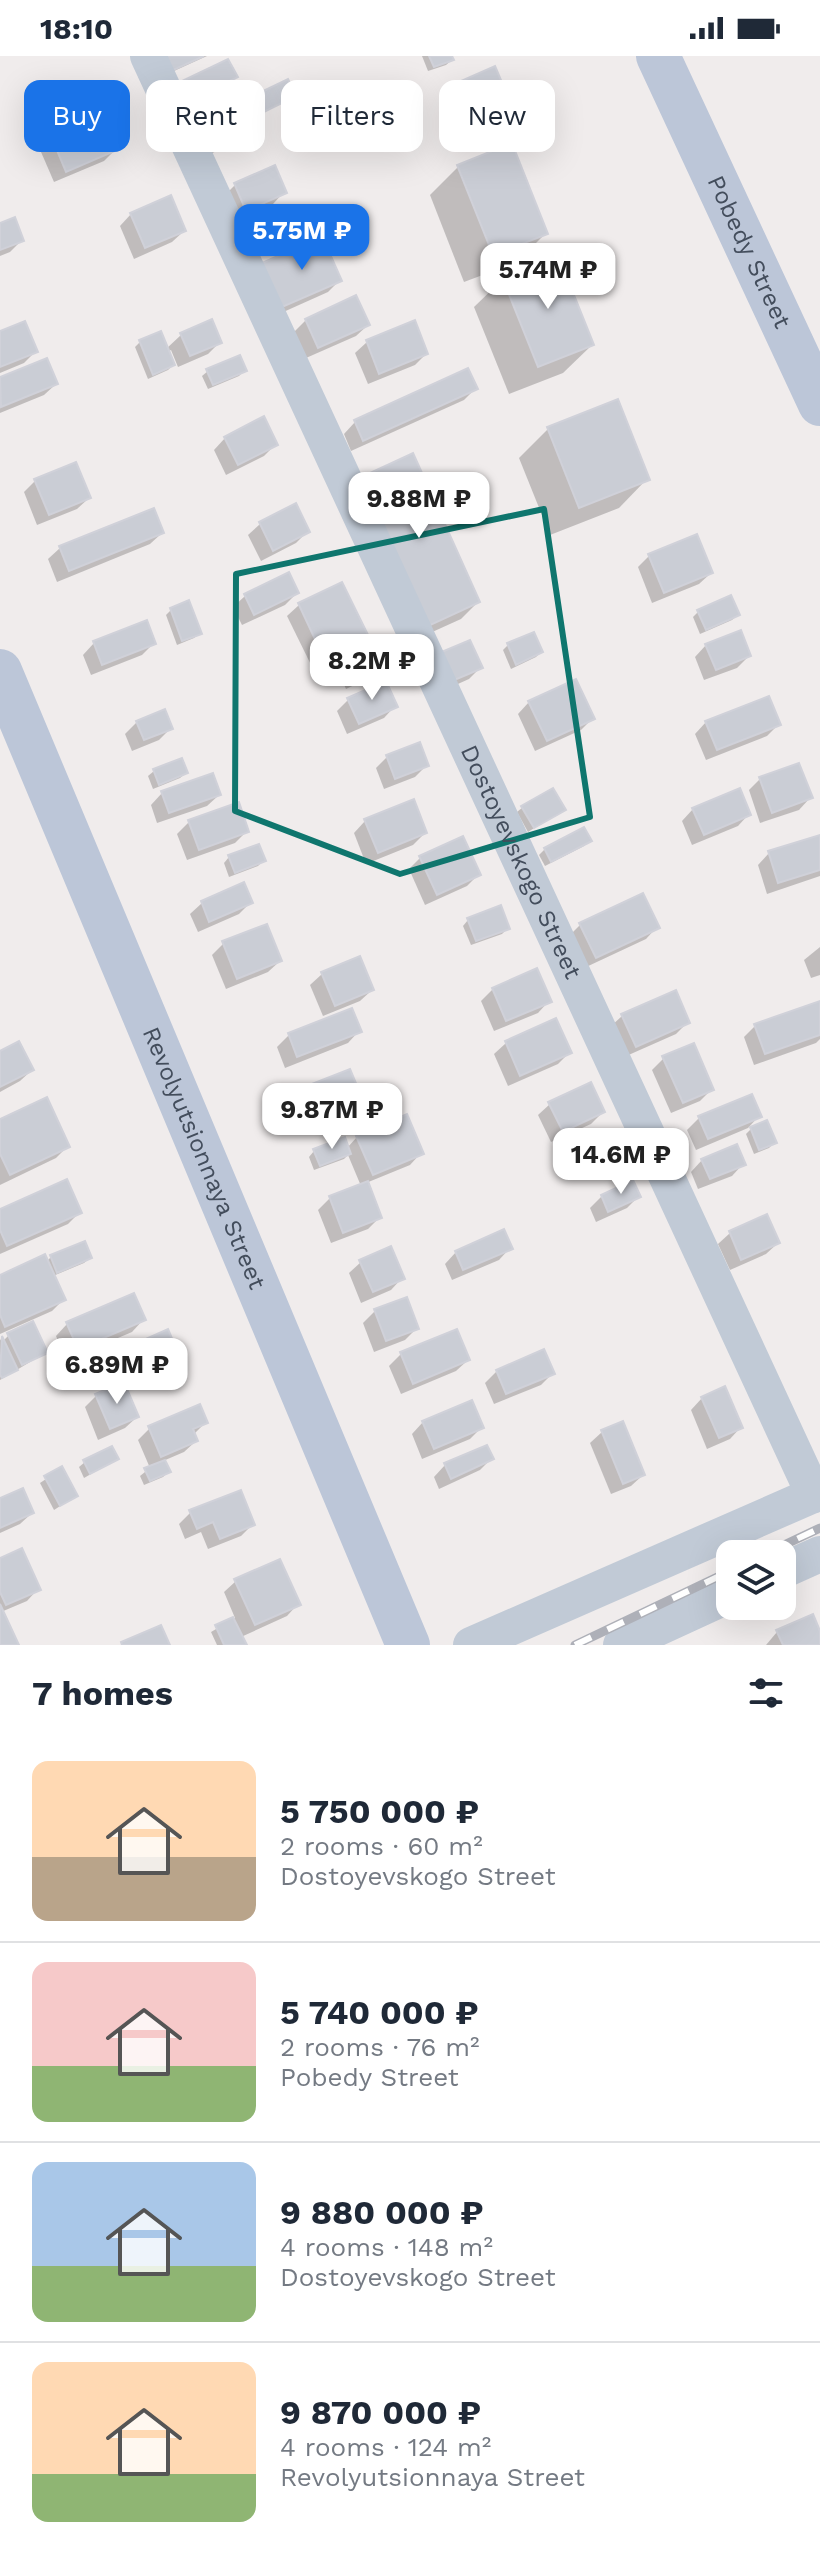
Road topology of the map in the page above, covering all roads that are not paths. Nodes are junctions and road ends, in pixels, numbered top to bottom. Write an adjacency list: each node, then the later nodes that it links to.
1 (148, 56): 5 (street, Dostoyevskogo Street)
2 (658, 56): 3 (street, Pobedy Street)
3 (820, 404)
4 (0, 671): 9 (street, Revolyutsionnaya Street)
5 (817, 1493): 10 (street)
6 (820, 1554): 7 (street)
7 (796, 1565)
8 (716, 1601): 11 (street)
9 (408, 1645)
10 (471, 1645)
11 (621, 1645)

